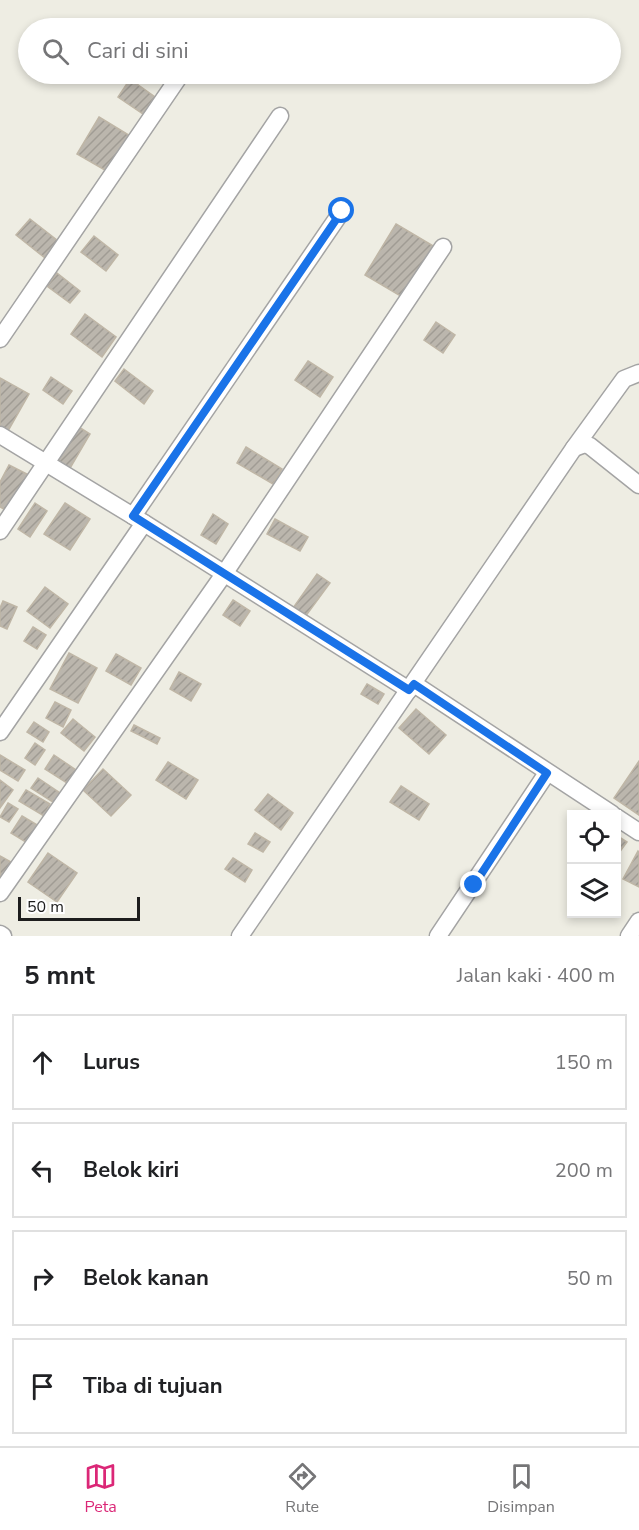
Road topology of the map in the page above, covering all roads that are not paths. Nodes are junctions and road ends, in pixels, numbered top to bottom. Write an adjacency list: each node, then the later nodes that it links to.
1 (174, 84): 5 (street)
2 (280, 116): 9 (street)
3 (342, 211): 11 (street)
4 (443, 247): 13 (street)
5 (0, 339)
6 (639, 373): 8 (street)
7 (0, 435): 9 (street)
8 (574, 448): 10 (street); 14 (street)
9 (45, 463): 11 (street); 12 (street)
10 (639, 485)
11 (138, 520): 13 (street); 15 (street)
12 (0, 531)
13 (224, 574): 14 (street); 20 (street)
14 (411, 687): 16 (street); 22 (street)
15 (0, 732)
16 (547, 773): 17 (street); 23 (street)
17 (606, 810)
18 (621, 820): 19 (street)
19 (639, 832)
20 (0, 893)
21 (639, 921): 24 (street)
22 (240, 936)
23 (438, 936)
24 (629, 936)

